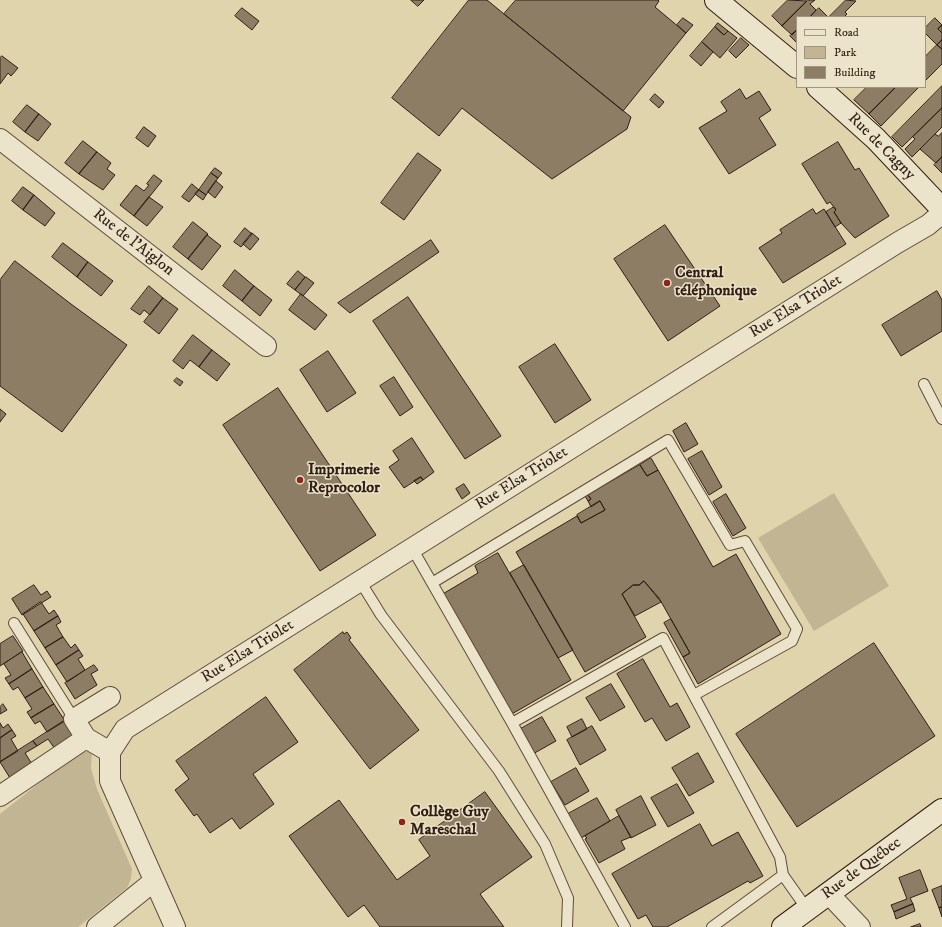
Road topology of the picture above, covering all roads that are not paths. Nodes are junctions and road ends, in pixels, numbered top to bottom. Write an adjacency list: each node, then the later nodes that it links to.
1 (716, 0): 2 (main road)
2 (796, 67)
3 (819, 88): 5 (main road, Rue de Cagny)
4 (0, 139): 7 (street, Rue de l'Aiglon)
5 (942, 209)
6 (942, 213): 10 (street, Rue Elsa Triolet)
7 (266, 346)
8 (924, 384): 9 (lane)
9 (942, 419)
10 (412, 548): 11 (street, Rue Elsa Triolet); 12 (lane)
11 (360, 581): 19 (street, Rue Elsa Triolet); 28 (lane)
12 (432, 583): 14 (lane); 17 (lane)
13 (14, 623): 16 (lane)
14 (694, 695): 17 (lane); 22 (lane)
15 (110, 697): 16 (street)
16 (74, 719): 18 (street)
17 (512, 723): 29 (lane)
18 (86, 738): 19 (street); 20 (street)
19 (110, 752): 23 (street)
20 (2, 790)
21 (942, 810): 24 (main road, Rue de Québec)
22 (783, 876): 25 (lane); 30 (lane)
23 (154, 881): 26 (street); 27 (street)
24 (828, 893): 25 (main road, Rue de Québec); 32 (street)
25 (807, 909): 31 (main road, Rue de Québec)
26 (98, 927)
27 (175, 927)
28 (567, 927)
29 (625, 927)
30 (712, 927)
31 (782, 927)
32 (860, 927)

